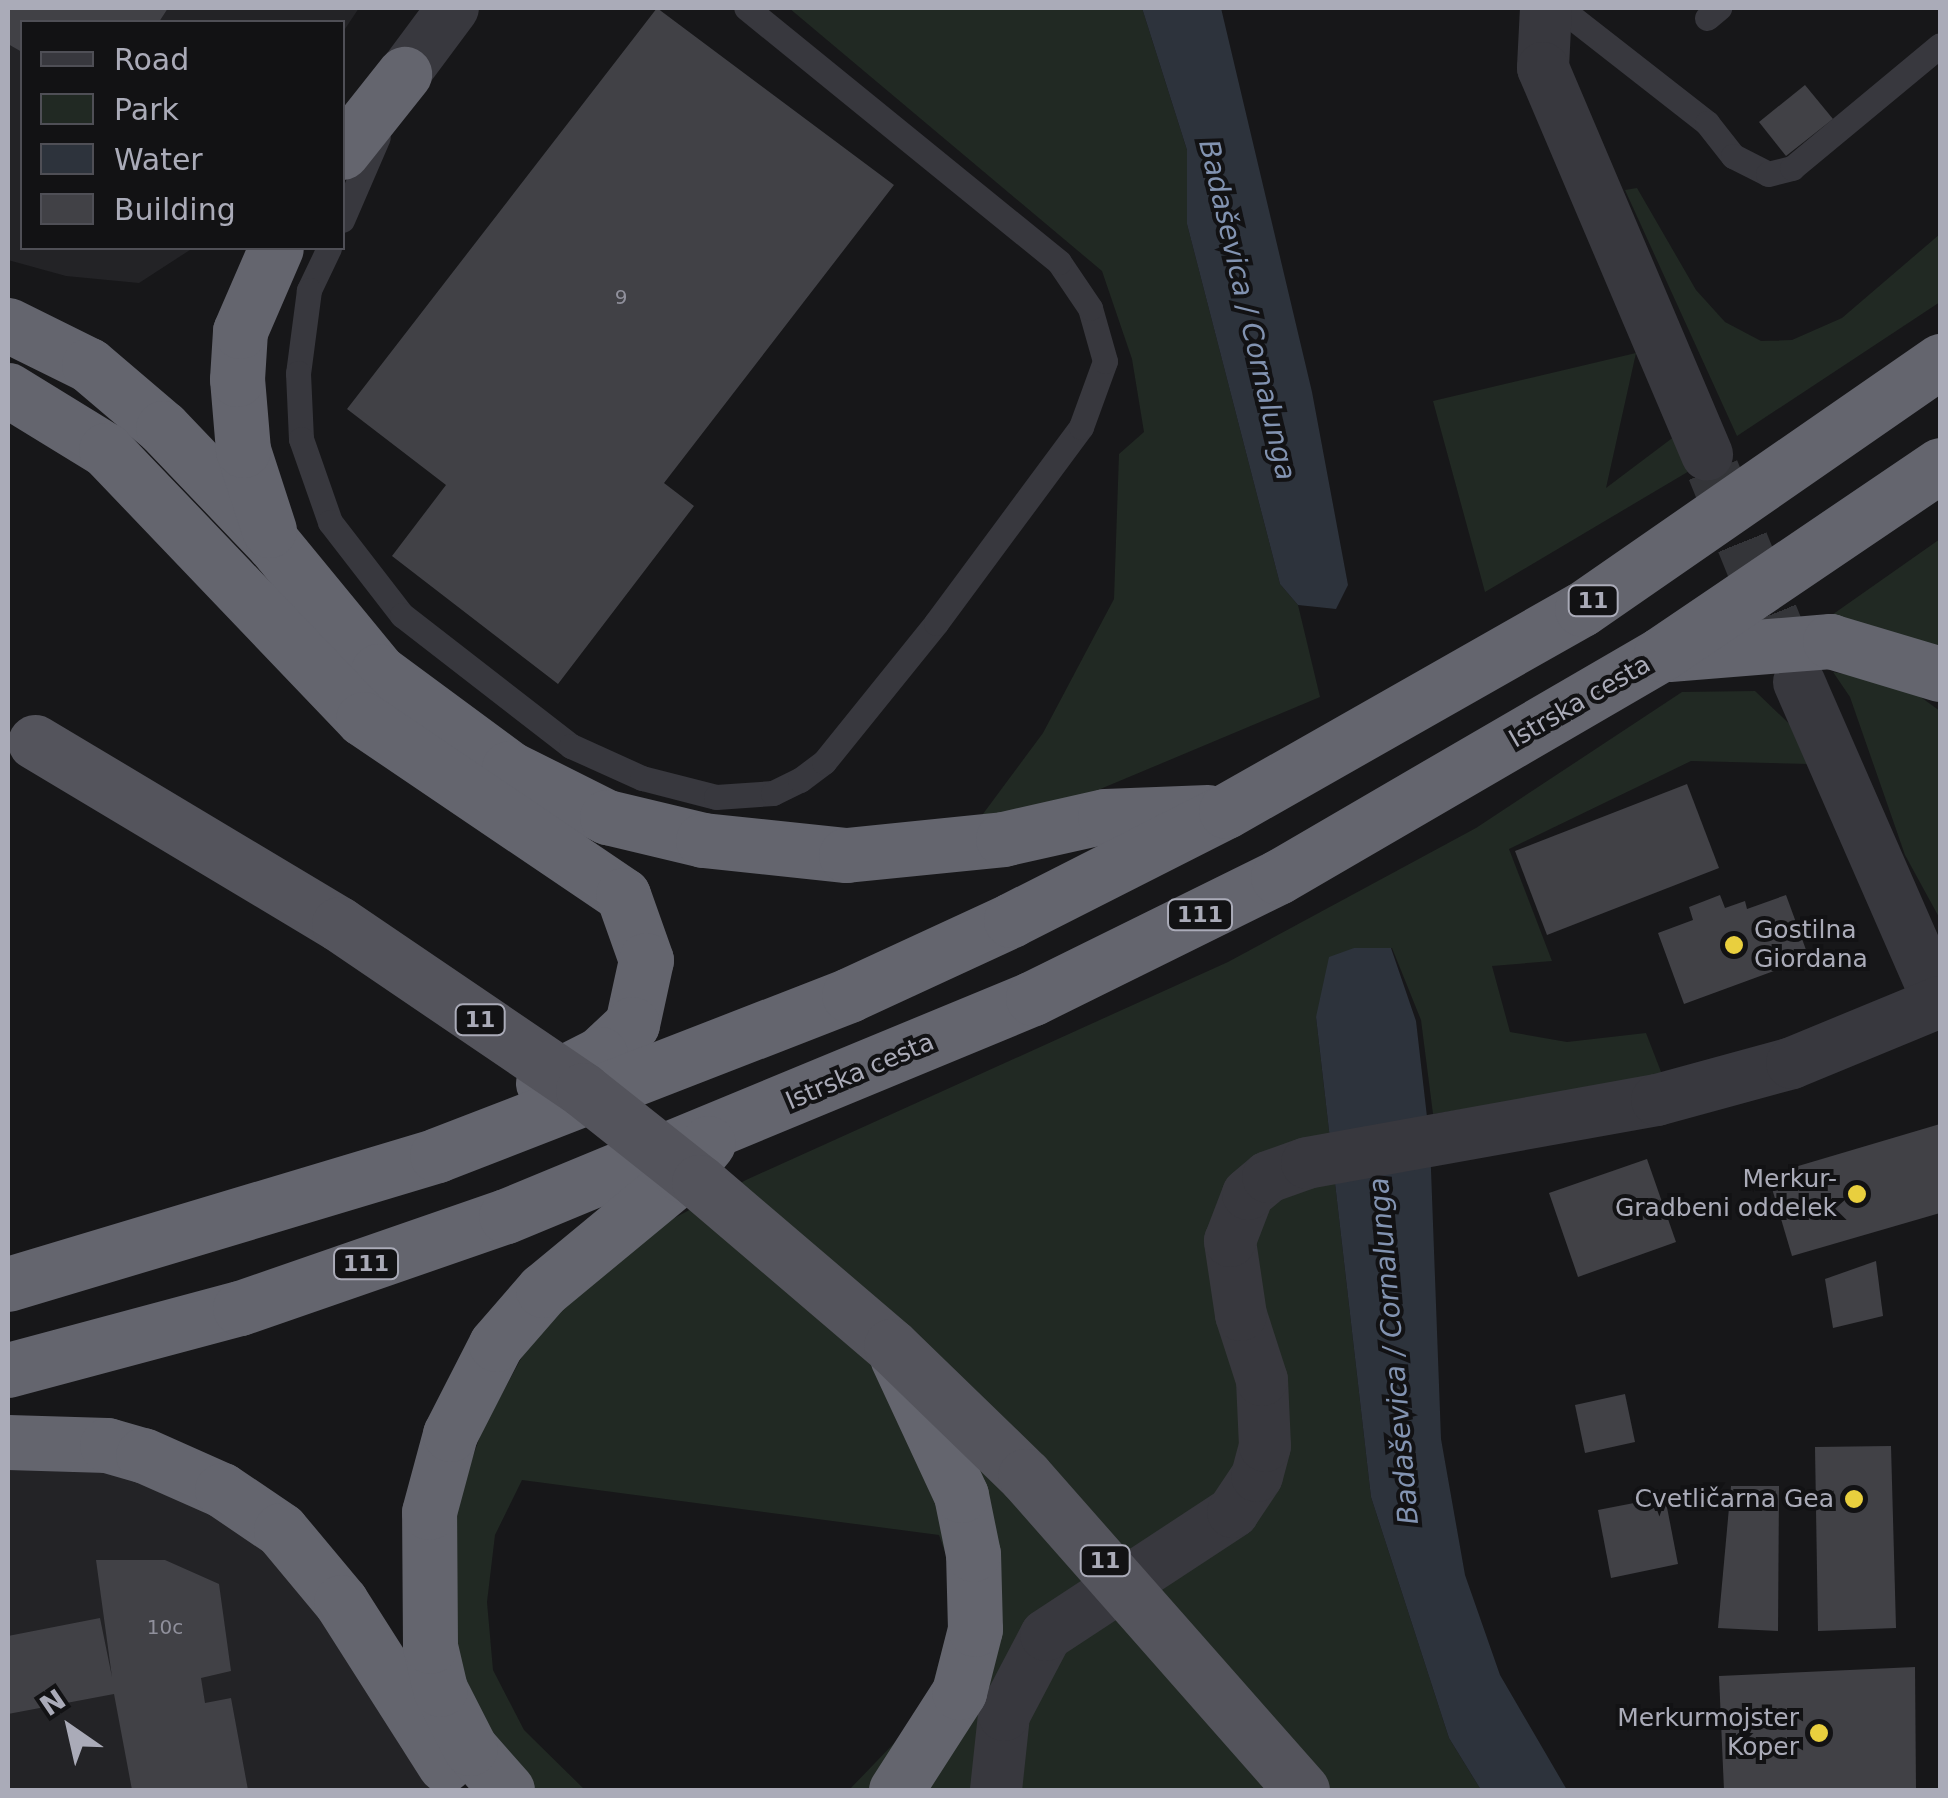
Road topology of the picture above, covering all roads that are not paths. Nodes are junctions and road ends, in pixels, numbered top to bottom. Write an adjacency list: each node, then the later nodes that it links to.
1 (453, 8): 6 (street)
2 (746, 8): 10 (lane)
3 (1546, 8): 14 (street)
4 (1560, 8): 5 (lane)
5 (1940, 45)
6 (404, 74): 7 (highway); 8 (lane)
7 (345, 148)
8 (345, 213)
9 (275, 250): 16 (highway)
10 (328, 250)
11 (8, 325): 16 (highway)
12 (1940, 361): 21 (highway, 11)
13 (8, 390): 24 (highway)
14 (1707, 455)
15 (1940, 466): 17 (highway, 111)
16 (273, 542): 21 (highway)
17 (1662, 654): 18 (highway); 23 (highway, Istrska cesta / 111)
18 (1940, 674)
19 (1799, 682): 22 (street)
20 (22, 741): 26 (main road, 11, bridge)
21 (1226, 811): 24 (highway, 11)
22 (1940, 1002): 32 (street)
23 (716, 1133): 27 (highway, Istrska cesta / 111); 30 (highway)
24 (437, 1155): 25 (highway, 11)
25 (11, 1283)
26 (891, 1346): 31 (highway); 33 (main road, 11, bridge)
27 (8, 1370)
28 (8, 1442): 29 (highway)
29 (464, 1790)
30 (507, 1790)
31 (896, 1790)
32 (996, 1790)
33 (1302, 1790)

